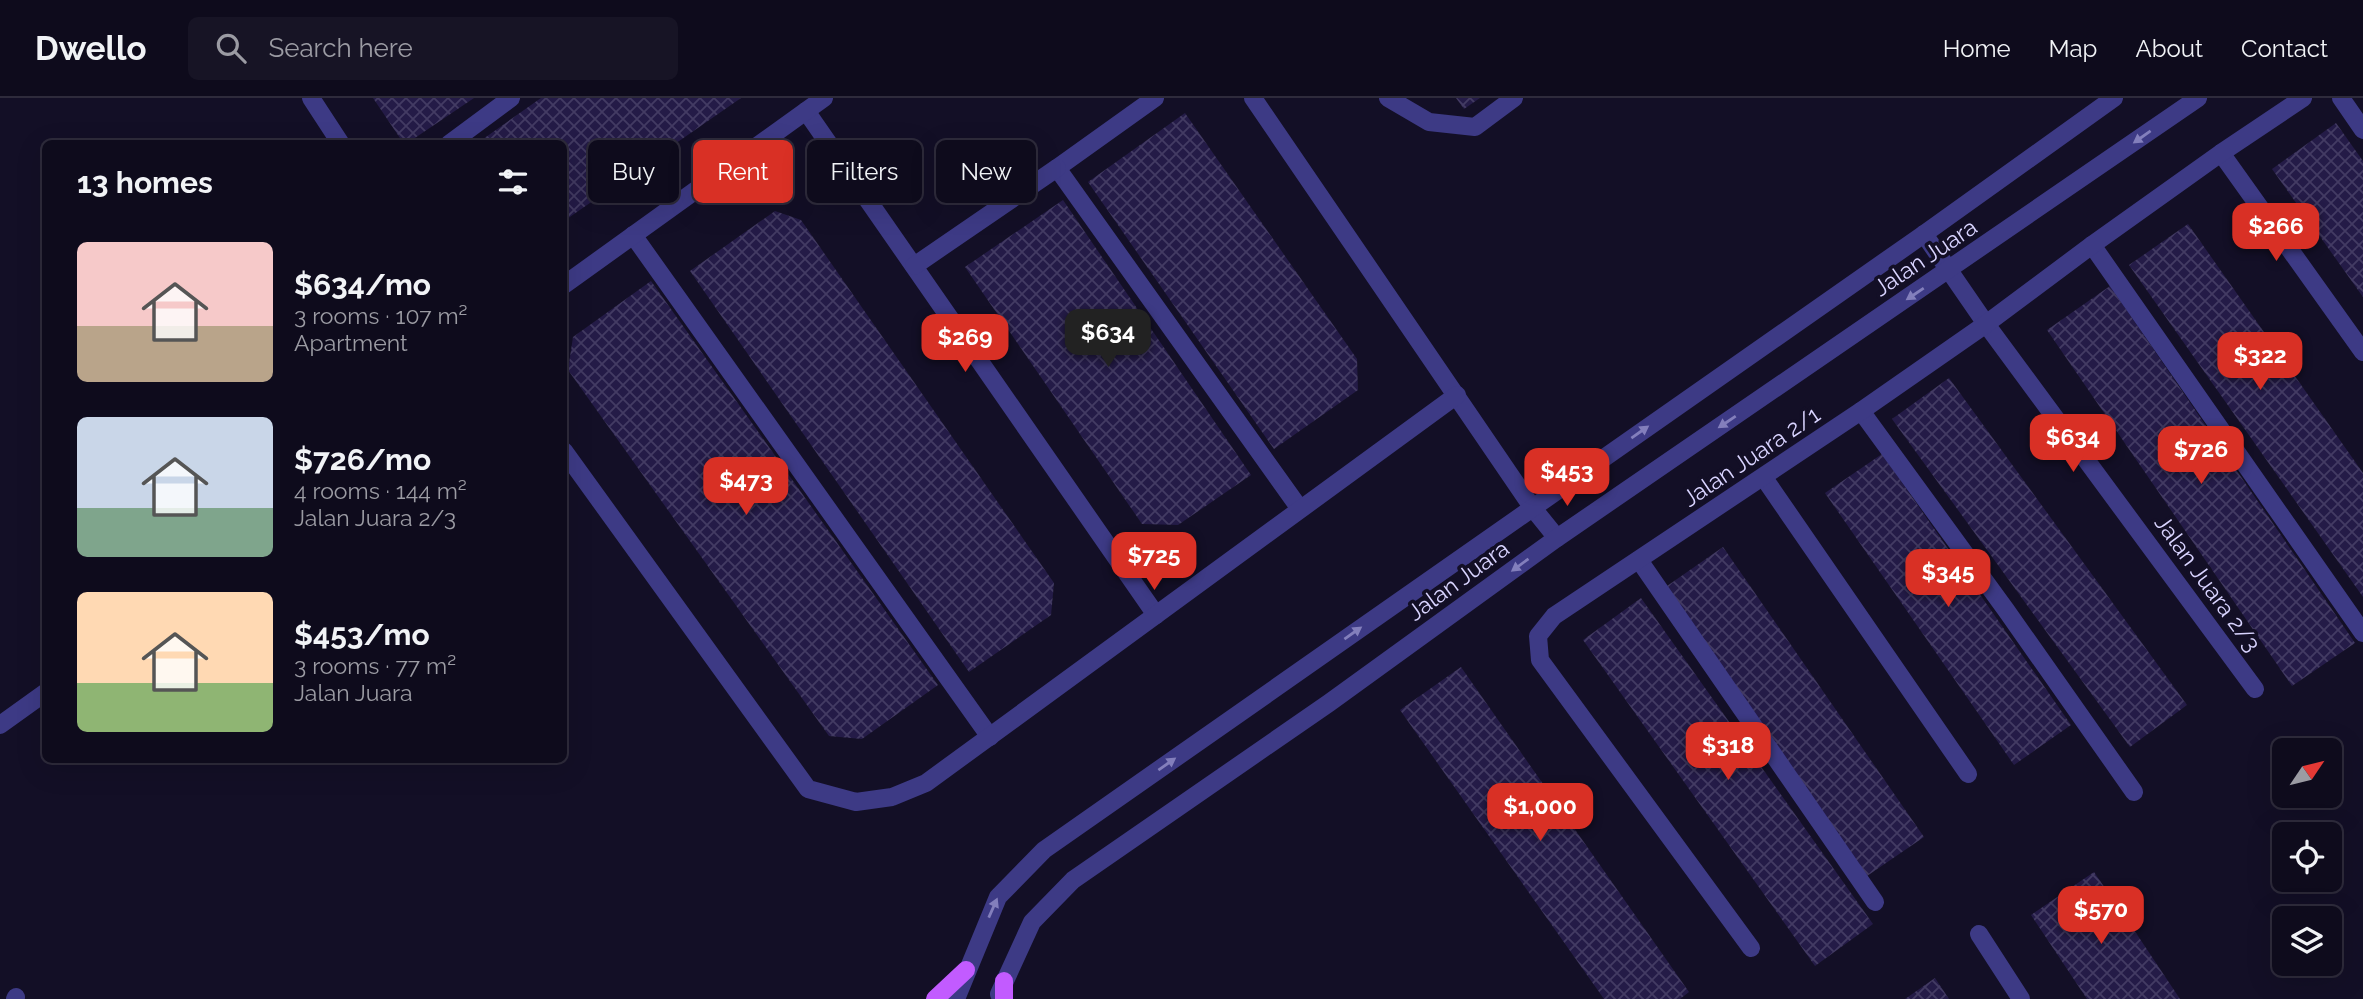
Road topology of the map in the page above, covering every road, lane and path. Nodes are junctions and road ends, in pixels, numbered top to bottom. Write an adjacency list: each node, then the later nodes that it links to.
1 (311, 98): 14 (street)
2 (512, 98): 15 (street)
3 (824, 98): 12 (street)
4 (1156, 98): 17 (street)
5 (1253, 98): 26 (street)
6 (1388, 98): 7 (street)
7 (1514, 98)
8 (2114, 98): 18 (street, Jalan Juara)
9 (2198, 98): 22 (street, Jalan Juara, one-way to 22)
10 (2303, 98): 16 (street, Jalan Juara 2/1)
11 (2341, 98): 13 (street)
12 (806, 111): 19 (street); 21 (street)
13 (2363, 130)
14 (338, 140)
15 (454, 140)
16 (2221, 153): 20 (street, Jalan Juara 2/1); 25 (street)
17 (1057, 168): 21 (street); 31 (street)
18 (1924, 234): 22 (street, Jalan Juara 2/3); 30 (street, Jalan Juara, one-way to 18)
19 (633, 235): 23 (street); 39 (street)
20 (2092, 245): 24 (street, Jalan Juara 2/1); 35 (street)
21 (914, 266): 34 (street)
22 (1950, 270): 24 (street, Jalan Juara 2/3); 32 (street, Jalan Juara, one-way to 32)
23 (567, 283)
24 (1986, 324): 27 (street, Jalan Juara 2/1); 36 (street, Jalan Juara 2/3)
25 (2363, 352)
26 (1457, 395): 30 (street); 31 (street)
27 (1861, 411): 29 (street, Jalan Juara 2/1); 41 (street)
28 (567, 455): 39 (street)
29 (1764, 478): 33 (street, Jalan Juara 2/1); 40 (street)
30 (1532, 507): 32 (street); 45 (street, Jalan Juara, one-way to 30)
31 (1300, 509): 34 (street)
32 (1557, 538): 46 (street, Jalan Juara, one-way to 46)
33 (1639, 560): 42 (street); 44 (street, Jalan Juara 2/1)
34 (1156, 615): 39 (street)
35 (2363, 633)
36 (2255, 689)
37 (42, 695): 38 (street)
38 (0, 725)
39 (990, 737)
40 (1968, 774)
41 (2134, 792)
42 (1875, 902)
43 (1979, 934): 50 (street)
44 (1751, 948)
45 (967, 970): 47 (main road); 48 (street, Jalan Juara)
46 (1004, 990): 49 (street, Jalan Juara)
47 (935, 999)
48 (956, 999)
49 (997, 999)
50 (2021, 999)

